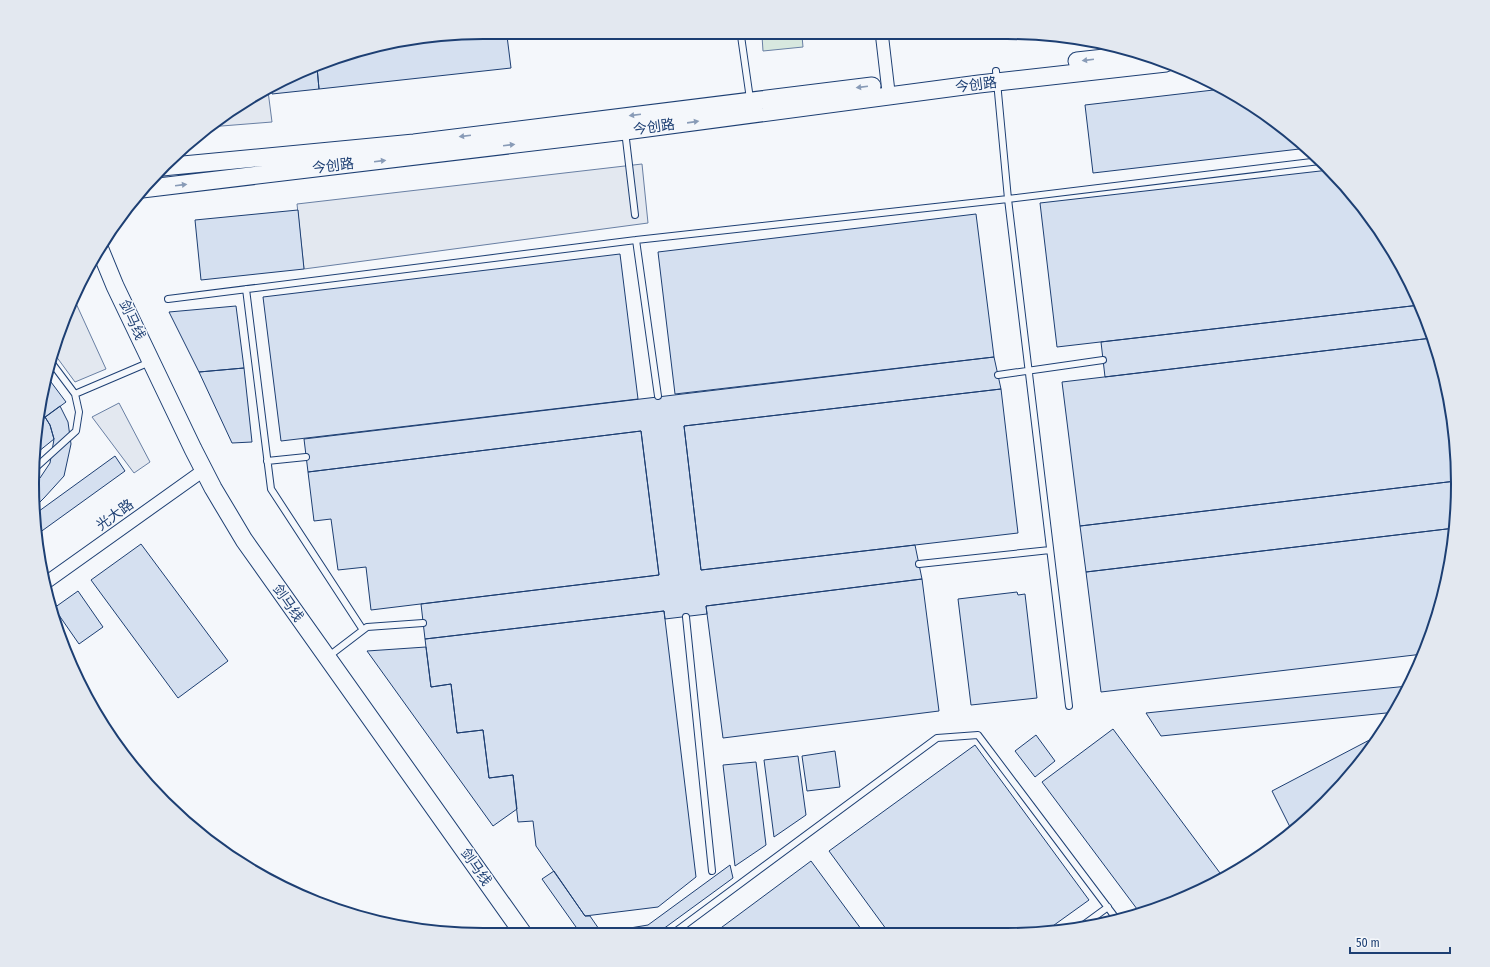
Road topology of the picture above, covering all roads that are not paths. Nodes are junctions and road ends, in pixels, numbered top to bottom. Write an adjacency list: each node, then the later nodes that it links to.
1 (741, 39): 7 (lane)
2 (882, 39): 6 (street)
3 (1128, 56): 5 (main road, 今创路, one-way to 5)
4 (1154, 65): 5 (main road, 今创路)
5 (996, 77): 6 (main road, 今创路); 12 (lane)
6 (889, 90): 7 (main road, 今创路, one-way to 7); 8 (main road, 今创路, one-way to 6)
7 (750, 101): 10 (main road, 今创路, one-way to 10)
8 (625, 131): 11 (main road, 今创路, one-way to 8); 13 (lane)
9 (1313, 162): 12 (lane)
10 (173, 165)
11 (151, 188)
12 (1008, 199): 14 (lane); 21 (lane)
13 (635, 215)
14 (636, 240): 16 (lane); 24 (lane)
15 (102, 256): 19 (main road, 剑马线)
16 (246, 289): 17 (lane); 26 (lane)
17 (168, 299)
18 (1103, 360): 21 (lane)
19 (151, 361): 23 (lane); 28 (main road, 剑马线)
20 (54, 367): 23 (lane)
21 (1028, 370): 22 (lane); 29 (lane)
22 (998, 375)
23 (75, 394): 27 (lane)
24 (658, 396)
25 (306, 457): 26 (lane)
26 (268, 461): 34 (lane)
27 (40, 465)
28 (204, 470): 31 (street, 光大路); 35 (main road, 剑马线)
29 (1050, 550): 30 (lane); 36 (lane)
30 (919, 564)
31 (50, 580)
32 (686, 617): 37 (lane)
33 (423, 623): 34 (lane)
34 (363, 630): 35 (lane)
35 (327, 657): 41 (main road, 剑马线)
36 (1069, 706)
37 (712, 871)
38 (1108, 907): 39 (lane); 40 (lane); 42 (lane)
39 (1114, 915)
40 (1091, 919)
41 (519, 928)
42 (681, 928)

